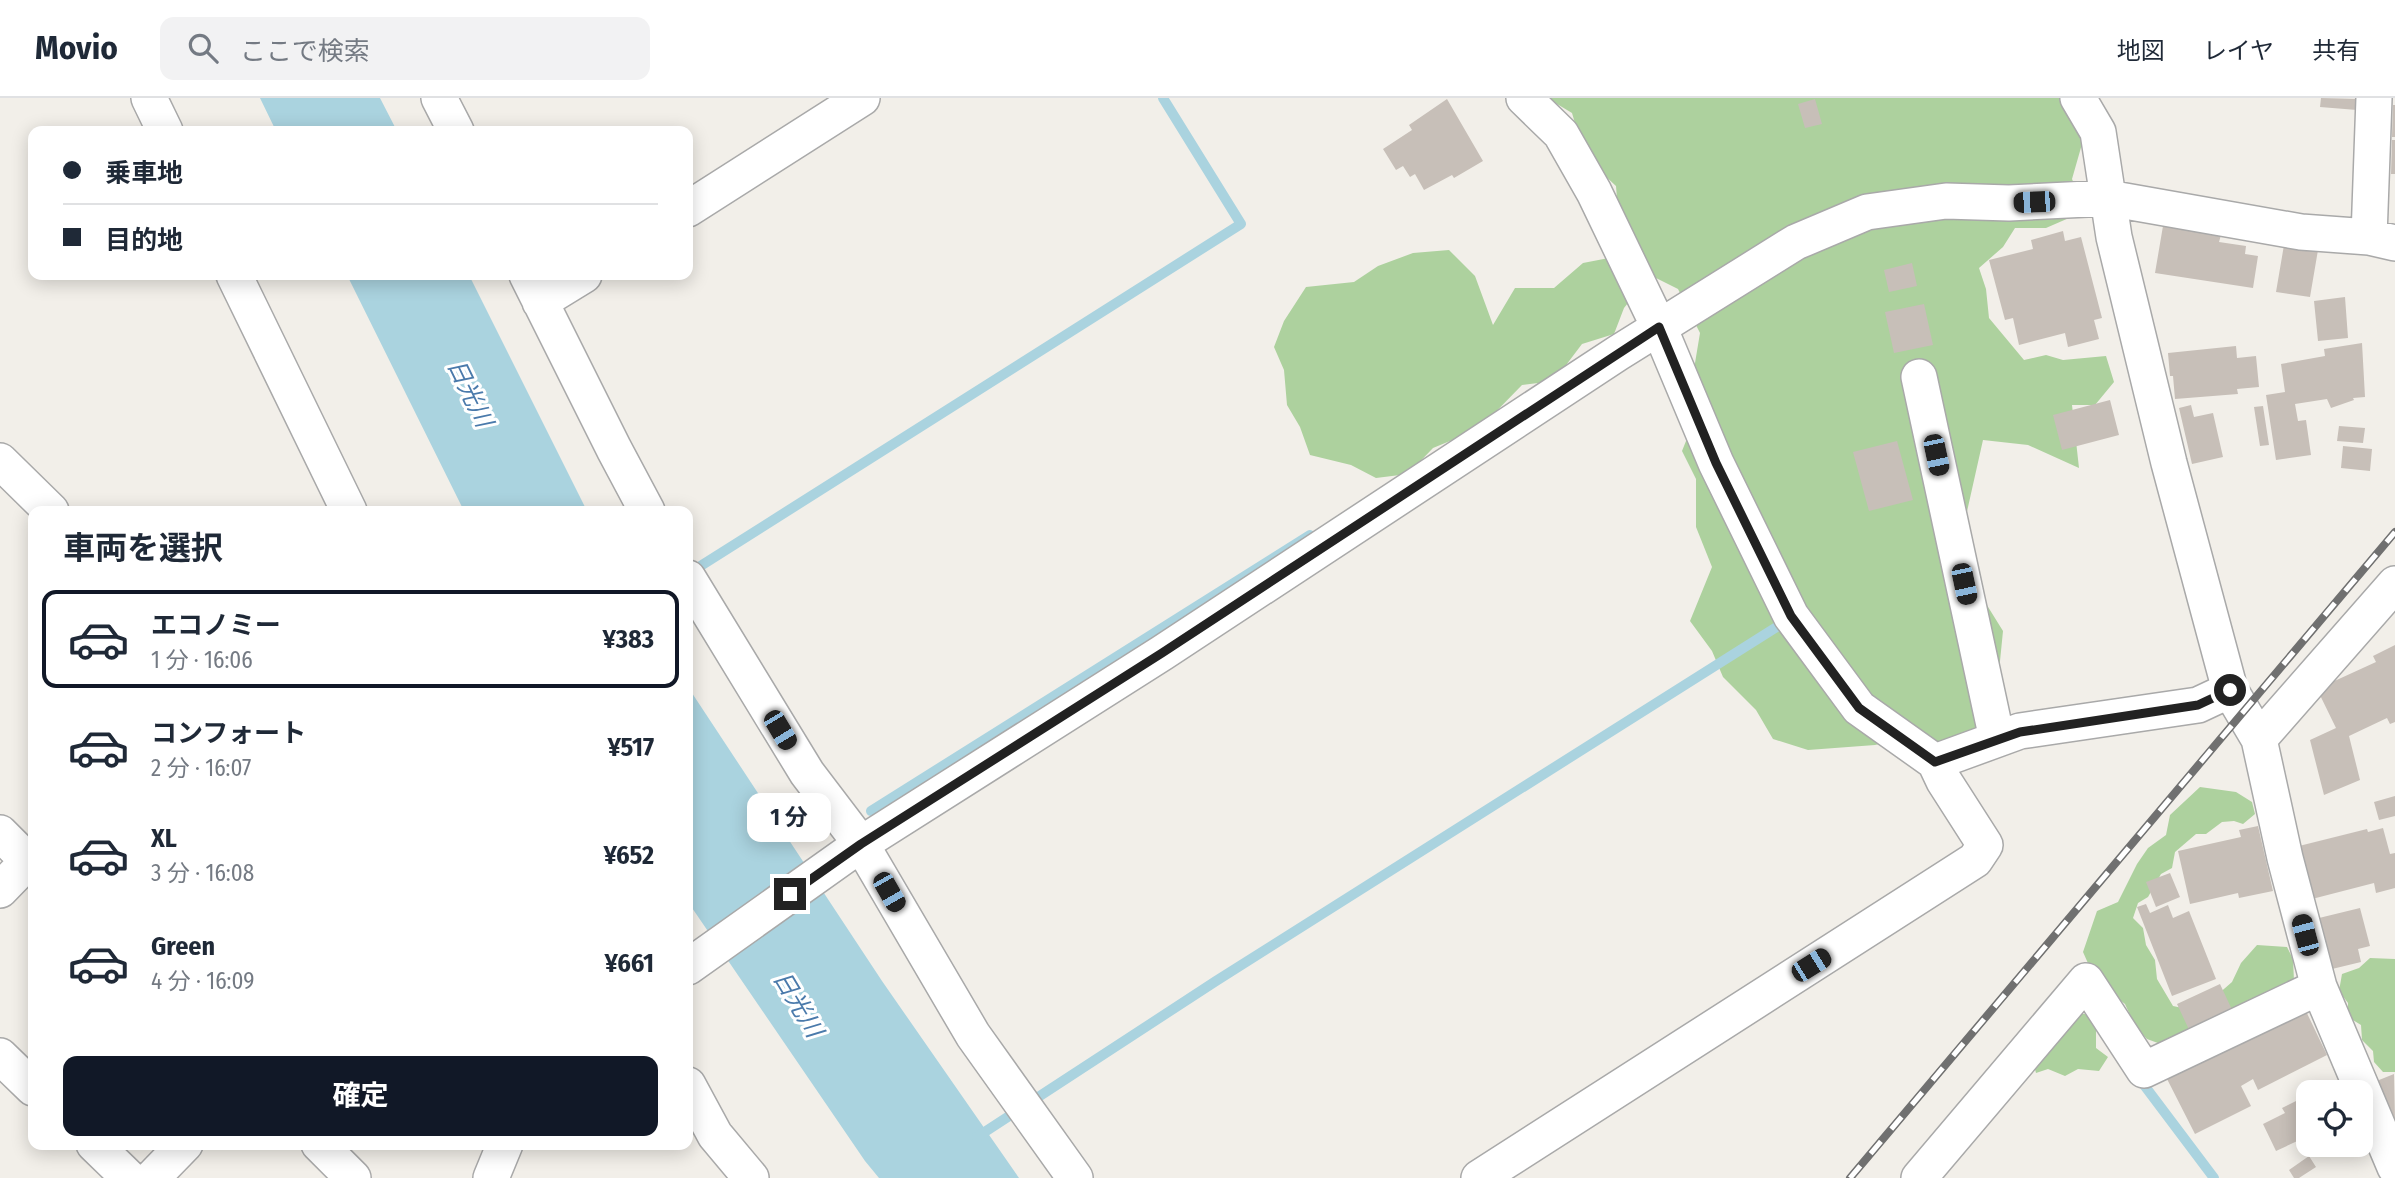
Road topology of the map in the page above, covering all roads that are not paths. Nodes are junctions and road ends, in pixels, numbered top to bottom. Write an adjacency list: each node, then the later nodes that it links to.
1 (149, 98): 7 (street)
2 (439, 98): 8 (street)
3 (862, 98): 10 (street)
4 (1524, 98): 15 (street)
5 (2078, 98): 9 (street)
6 (2374, 98): 11 (street)
7 (163, 126)
8 (453, 126)
9 (2108, 198): 11 (street); 15 (street); 23 (street)
10 (693, 206)
11 (2382, 240)
12 (236, 280): 19 (street)
13 (566, 280): 14 (street)
14 (533, 289): 20 (street)
15 (1659, 327): 26 (street); 28 (street)
16 (1919, 377): 24 (street)
17 (0, 461): 18 (street)
18 (46, 506)
19 (347, 506)
20 (644, 506)
21 (2395, 584): 25 (street)
22 (693, 586): 28 (street)
23 (2230, 690): 24 (street); 25 (street)
24 (1997, 739): 26 (street)
25 (2259, 739): 33 (street)
26 (1935, 762): 48 (street)
27 (0, 833): 29 (street)
28 (856, 847): 32 (street); 47 (street)
29 (28, 858)
30 (28, 865): 31 (street)
31 (0, 890)
32 (693, 963)
33 (2319, 987): 41 (street); 49 (street)
34 (0, 1056): 35 (street)
35 (28, 1083)
36 (693, 1094): 46 (street)
37 (100, 1150): 42 (street)
38 (179, 1150): 43 (street)
39 (324, 1150): 44 (street)
40 (503, 1150): 45 (street)
41 (2395, 1167)
42 (130, 1178)
43 (152, 1178)
44 (353, 1178)
45 (491, 1178)
46 (751, 1178)
47 (1075, 1178)
48 (1479, 1178)
49 (1919, 1178)

